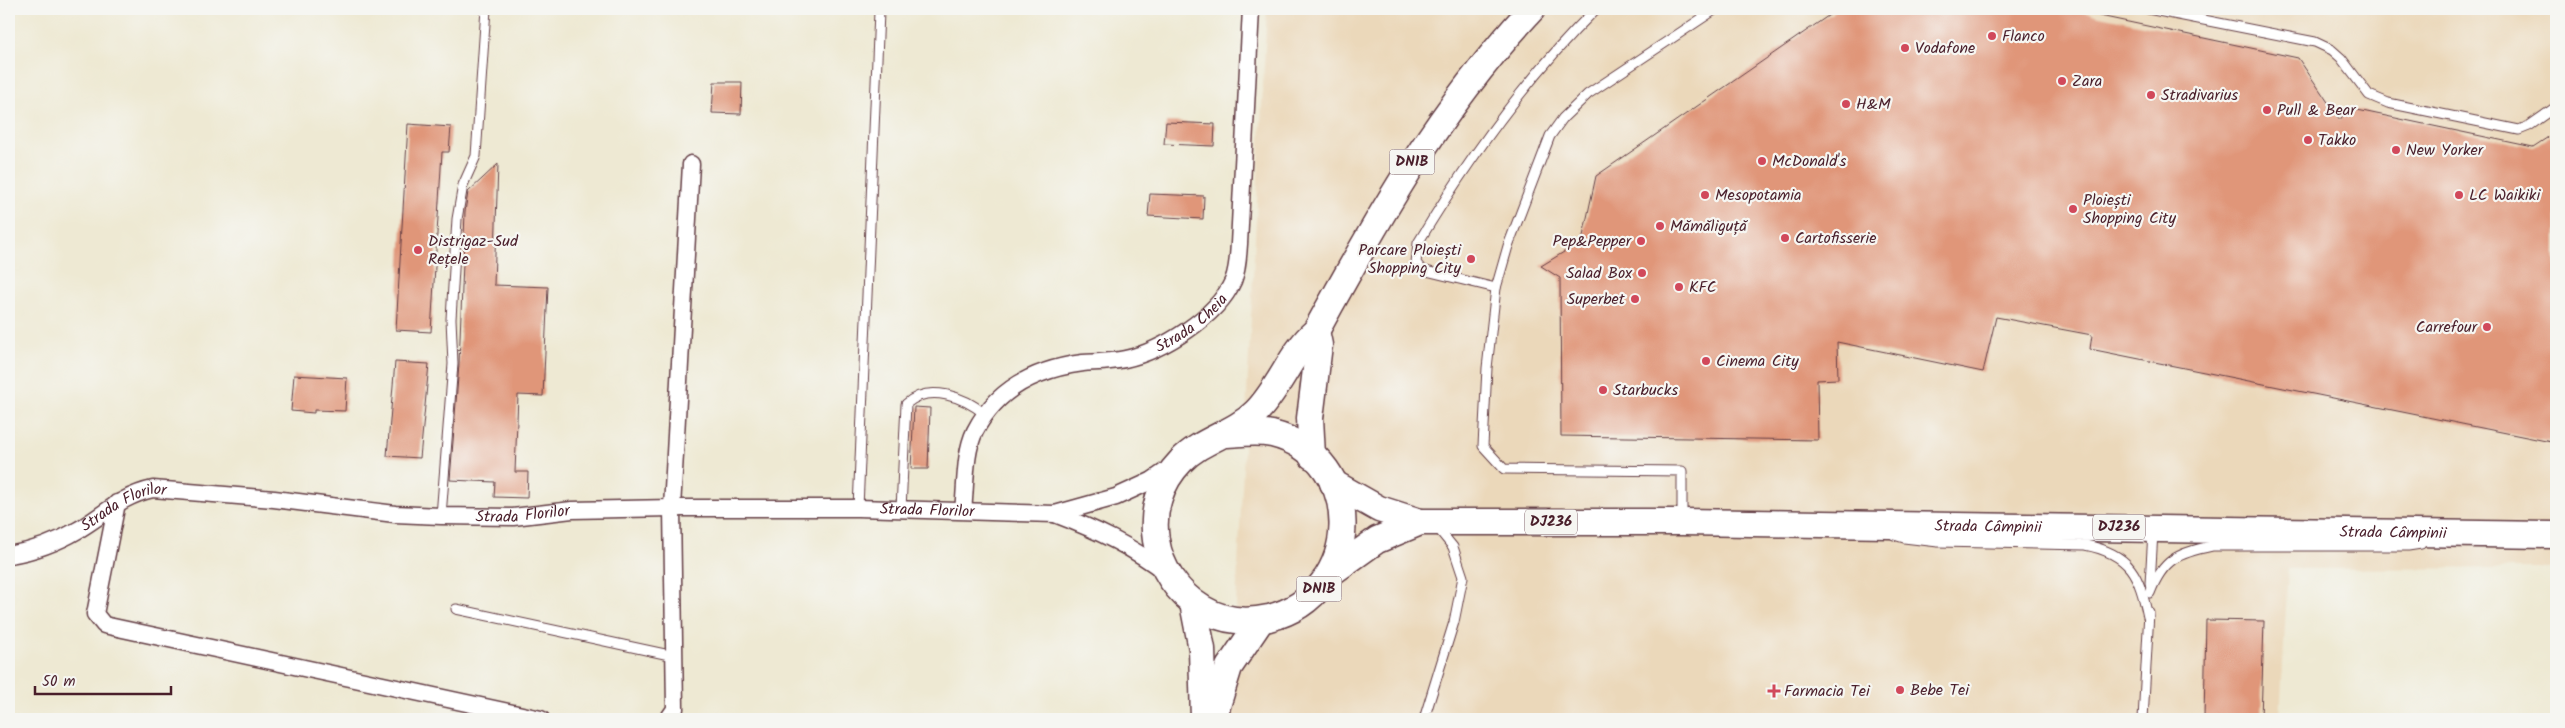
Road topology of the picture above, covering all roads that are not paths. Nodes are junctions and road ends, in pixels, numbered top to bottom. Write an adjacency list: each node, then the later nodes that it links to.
1 (486, 9): 23 (lane)
2 (1251, 9): 12 (street, Strada Cheia)
3 (1532, 9): 11 (main road, DN1B)
4 (1596, 9): 10 (lane)
5 (1716, 9): 10 (lane)
6 (2148, 9): 8 (lane)
7 (879, 12): 19 (lane)
8 (2556, 107)
9 (691, 164): 18 (street)
10 (1496, 288): 25 (lane)
11 (1316, 331): 13 (main road, DN1B); 14 (main road)
12 (985, 414): 20 (lane); 21 (street, Strada Cheia)
13 (1227, 434): 14 (main road, DN1B); 15 (main road, DN1B)
14 (1312, 456): 16 (main road, DN1B)
15 (1181, 460): 22 (street); 32 (main road, DN1B)
16 (1333, 483): 24 (main road, DJ236); 31 (main road, DN1B)
17 (117, 502): 23 (street, Strada Florilor); 30 (street, Strada Florilor); 39 (street)
18 (672, 508): 19 (street, Strada Florilor); 23 (street, Strada Florilor); 38 (street)
19 (858, 508): 20 (street, Strada Florilor)
20 (901, 509): 21 (street, Strada Florilor)
21 (964, 510): 22 (street, Strada Florilor)
22 (1055, 514): 32 (street)
23 (441, 516)
24 (1426, 522): 25 (main road, Strada Câmpinii / DJ236); 31 (main road, DJ236); 43 (lane)
25 (1682, 522): 26 (main road, Strada Câmpinii / DJ236)
26 (1864, 524): 27 (main road, Strada Câmpinii / DJ236); 36 (lane)
27 (2153, 528): 28 (main road, Strada Câmpinii / DJ236); 33 (lane)
28 (2470, 534): 29 (main road, Strada Câmpinii / DJ236); 33 (lane)
29 (2556, 535)
30 (9, 555)
31 (1332, 572): 37 (main road, DN1B)
32 (1166, 573): 34 (main road, DN1B)
33 (2150, 593): 36 (lane)
34 (1193, 603): 37 (main road, DN1B); 41 (main road)
35 (456, 608): 38 (lane)
36 (2148, 617): 44 (lane)
37 (1261, 620): 42 (main road)
38 (674, 656): 40 (street)
39 (541, 719)
40 (668, 719)
41 (1204, 719)
42 (1213, 719)
43 (1424, 719)
44 (2143, 719)

